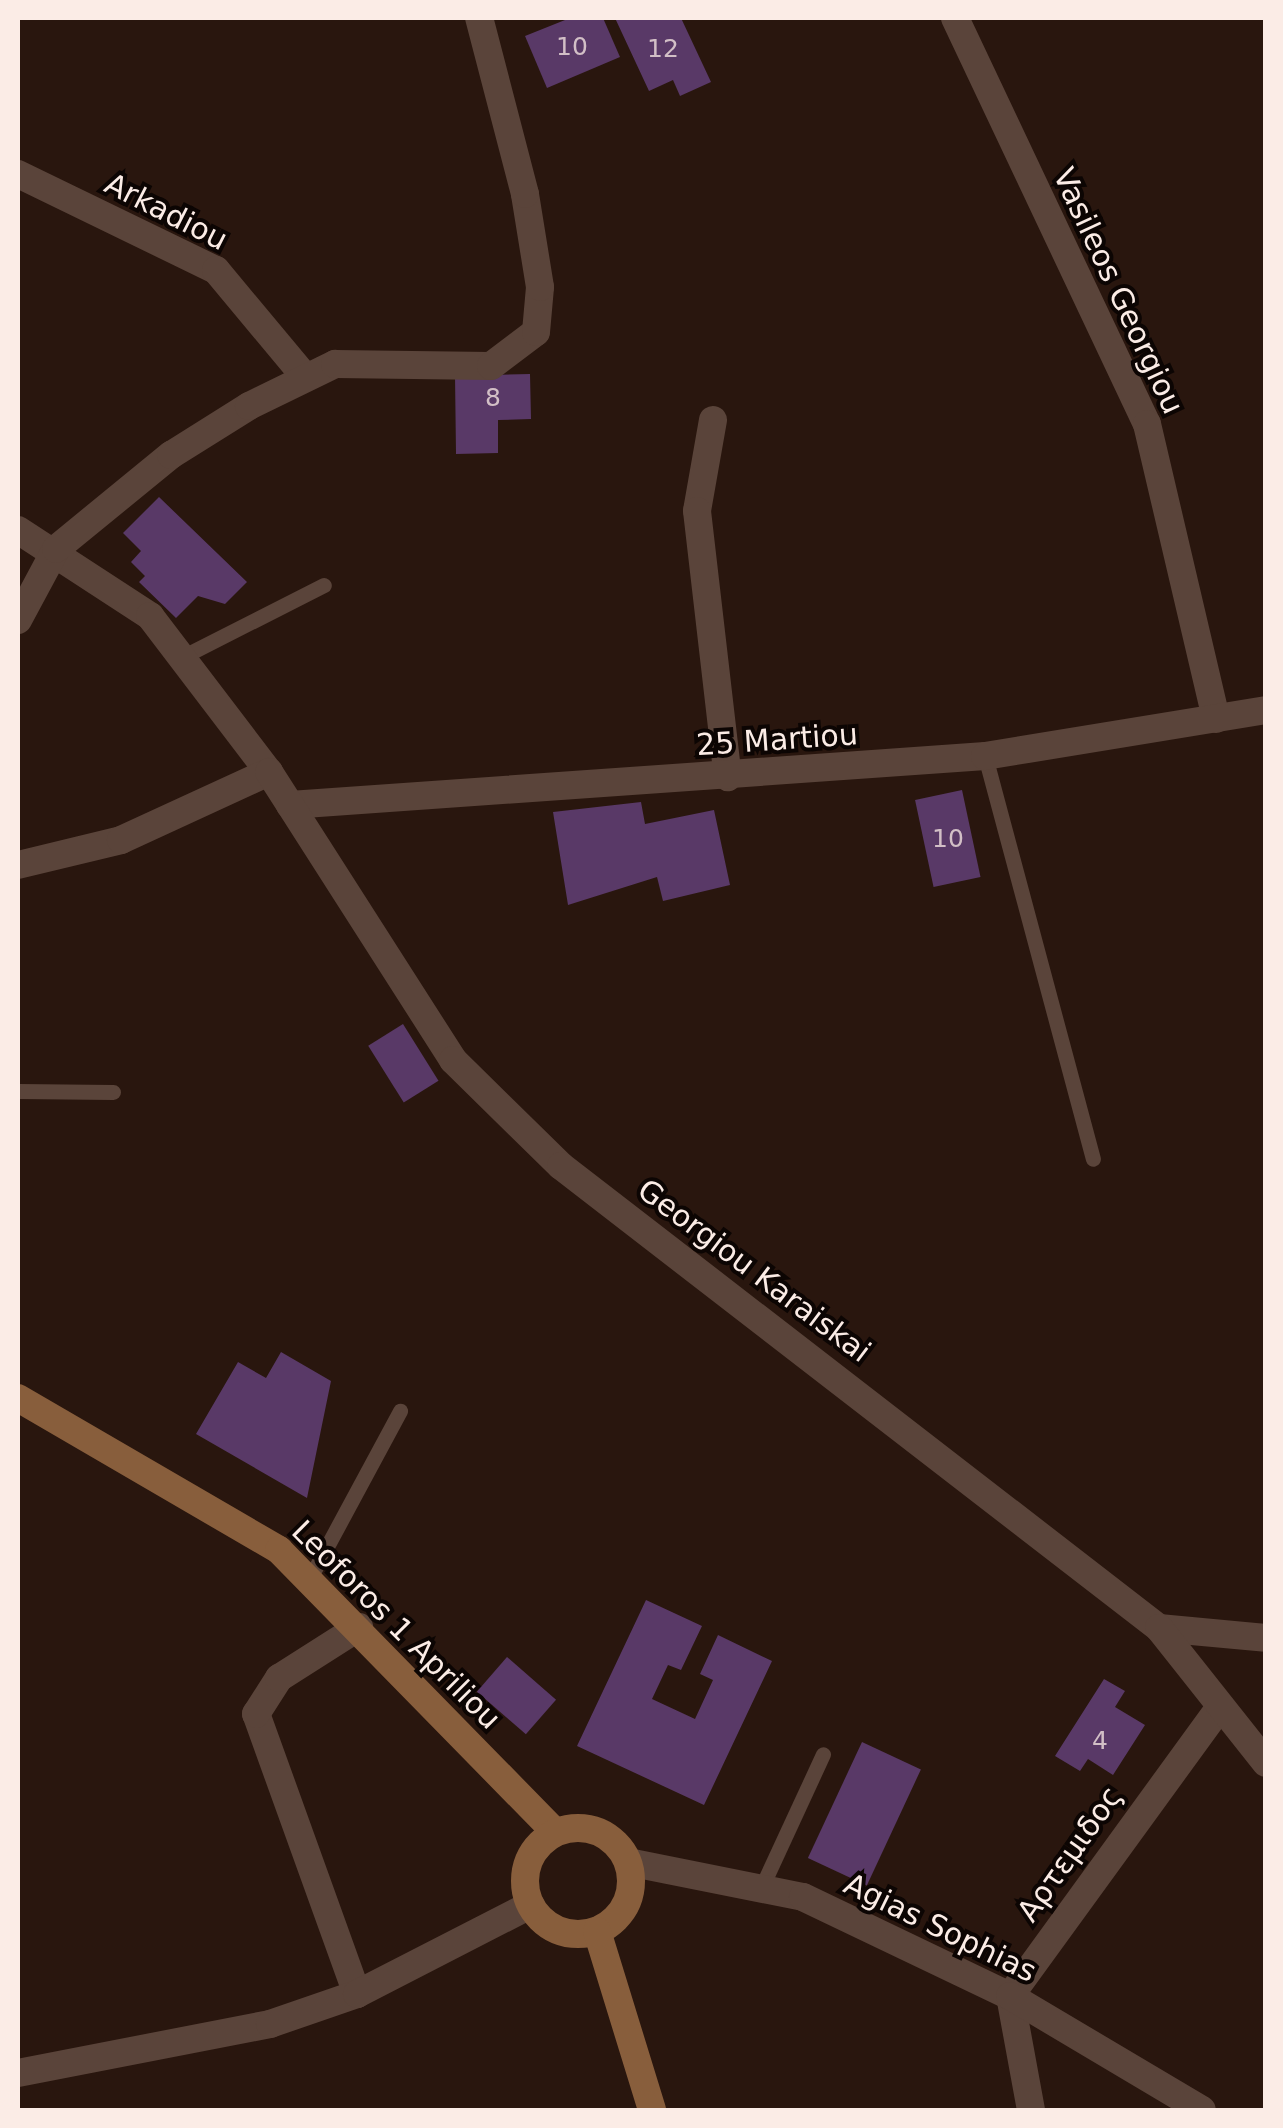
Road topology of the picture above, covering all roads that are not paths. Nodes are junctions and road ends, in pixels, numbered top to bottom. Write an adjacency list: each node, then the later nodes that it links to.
1 (479, 18): 4 (street)
2 (955, 18): 12 (street, Vasileos Georgiou)
3 (18, 174): 4 (street, Arkadiou)
4 (305, 377): 7 (street)
5 (713, 420): 15 (street)
6 (18, 530): 7 (street, Georgiou Karaiskai)
7 (56, 549): 9 (street); 10 (street, Georgiou Karaiskai)
8 (324, 585): 10 (lane)
9 (18, 620)
10 (182, 656): 14 (street, Georgiou Karaiskai)
11 (1266, 710): 12 (street, 25 Martiou)
12 (1216, 719): 13 (street, 25 Martiou)
13 (984, 756): 15 (street, 25 Martiou); 20 (lane)
14 (269, 772): 16 (street, Georgiou Karaiskai); 17 (street)
15 (728, 778): 16 (street, 25 Martiou)
16 (290, 805): 25 (street, Georgiou Karaiskai)
17 (18, 865)
18 (18, 1091): 19 (lane)
19 (113, 1092)
20 (1093, 1159)
21 (18, 1398): 23 (main road, Leoforos 1 Apriliou)
22 (400, 1410): 23 (lane)
23 (310, 1578): 24 (main road, Leoforos 1 Apriliou)
24 (360, 1628): 30 (main road, Leoforos 1 Apriliou); 35 (street)
25 (1159, 1628): 26 (street); 27 (street, Georgiou Karaiskai)
26 (1266, 1638)
27 (1220, 1707): 29 (street, Georgiou Karaiskai); 36 (street, Αρτεμιδος)
28 (823, 1754): 32 (lane)
29 (1266, 1762)
30 (555, 1832): 31 (main road); 33 (main road)
31 (628, 1862): 32 (street, Agias Sophias); 34 (main road)
32 (763, 1884): 36 (street, Agias Sophias)
33 (530, 1905): 34 (main road); 35 (street)
34 (597, 1930): 38 (main road)
35 (357, 1994): 37 (street)
36 (1010, 1996): 39 (street); 40 (street, Agias Sophias)
37 (18, 2072)
38 (652, 2110)
39 (1032, 2110)
40 (1202, 2110)

